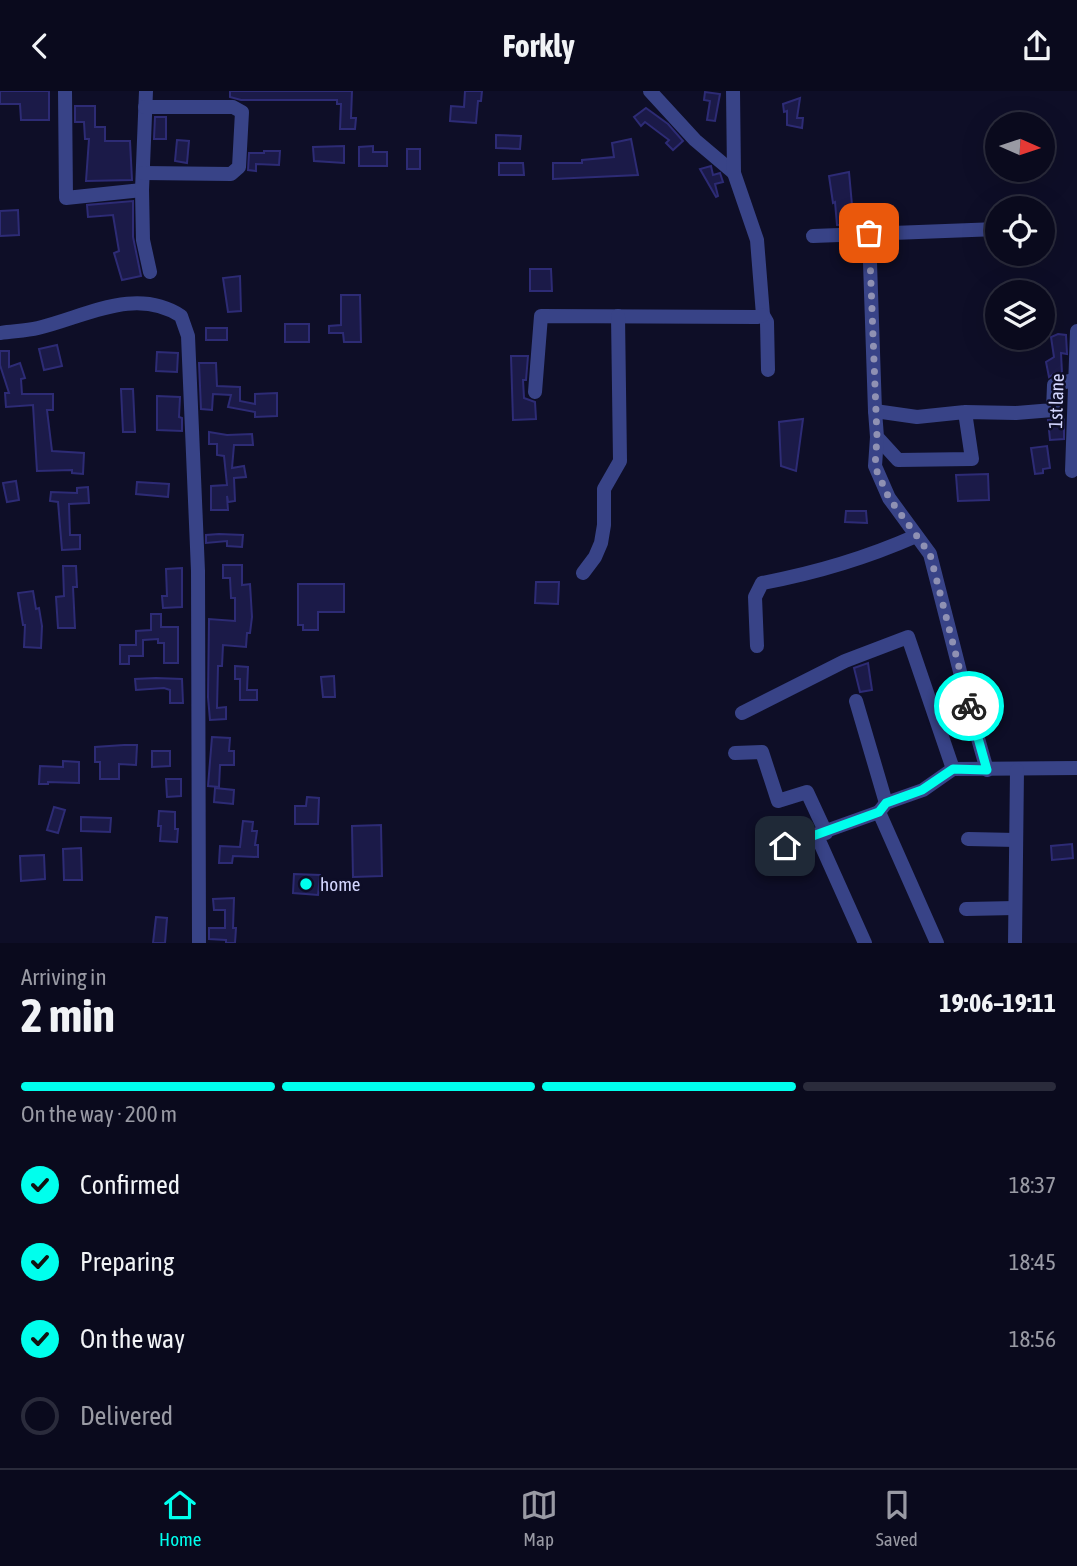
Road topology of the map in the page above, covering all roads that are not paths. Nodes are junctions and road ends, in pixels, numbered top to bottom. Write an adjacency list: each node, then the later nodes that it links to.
1 (65, 91): 8 (street)
2 (146, 91): 5 (street)
3 (650, 91): 7 (street)
4 (733, 91): 7 (street)
5 (145, 107): 6 (street); 6 (street)
6 (143, 173): 8 (street)
7 (734, 173): 13 (street)
8 (142, 190): 12 (street)
9 (985, 229): 10 (street)
10 (869, 233): 11 (street); 20 (street)
11 (813, 236)
12 (150, 272)
13 (763, 314): 14 (street); 17 (street)
14 (618, 316): 19 (street); 25 (street)
15 (1077, 331): 18 (street, 1st lane)
16 (0, 333): 41 (street)
17 (768, 370)
18 (1077, 379): 21 (street); 23 (street, 1st lane)
19 (535, 392)
20 (875, 411): 21 (street); 22 (street)
21 (965, 412): 22 (street)
22 (877, 437): 24 (street)
23 (1072, 471)
24 (916, 536): 26 (street); 32 (street)
25 (583, 573)
26 (757, 646)
27 (856, 701): 34 (street)
28 (742, 713): 31 (street)
29 (735, 753): 35 (street)
30 (1077, 768): 33 (street)
31 (953, 769): 32 (street); 34 (street)
32 (987, 770): 33 (street)
33 (1017, 770): 37 (street)
34 (882, 808): 35 (street); 43 (street)
35 (821, 834): 38 (street); 42 (street)
36 (968, 839): 37 (street)
37 (1016, 840): 39 (street)
38 (785, 846)
39 (1015, 908): 40 (street); 44 (street)
40 (966, 909)
41 (199, 943)
42 (865, 943)
43 (937, 943)
44 (1015, 943)

